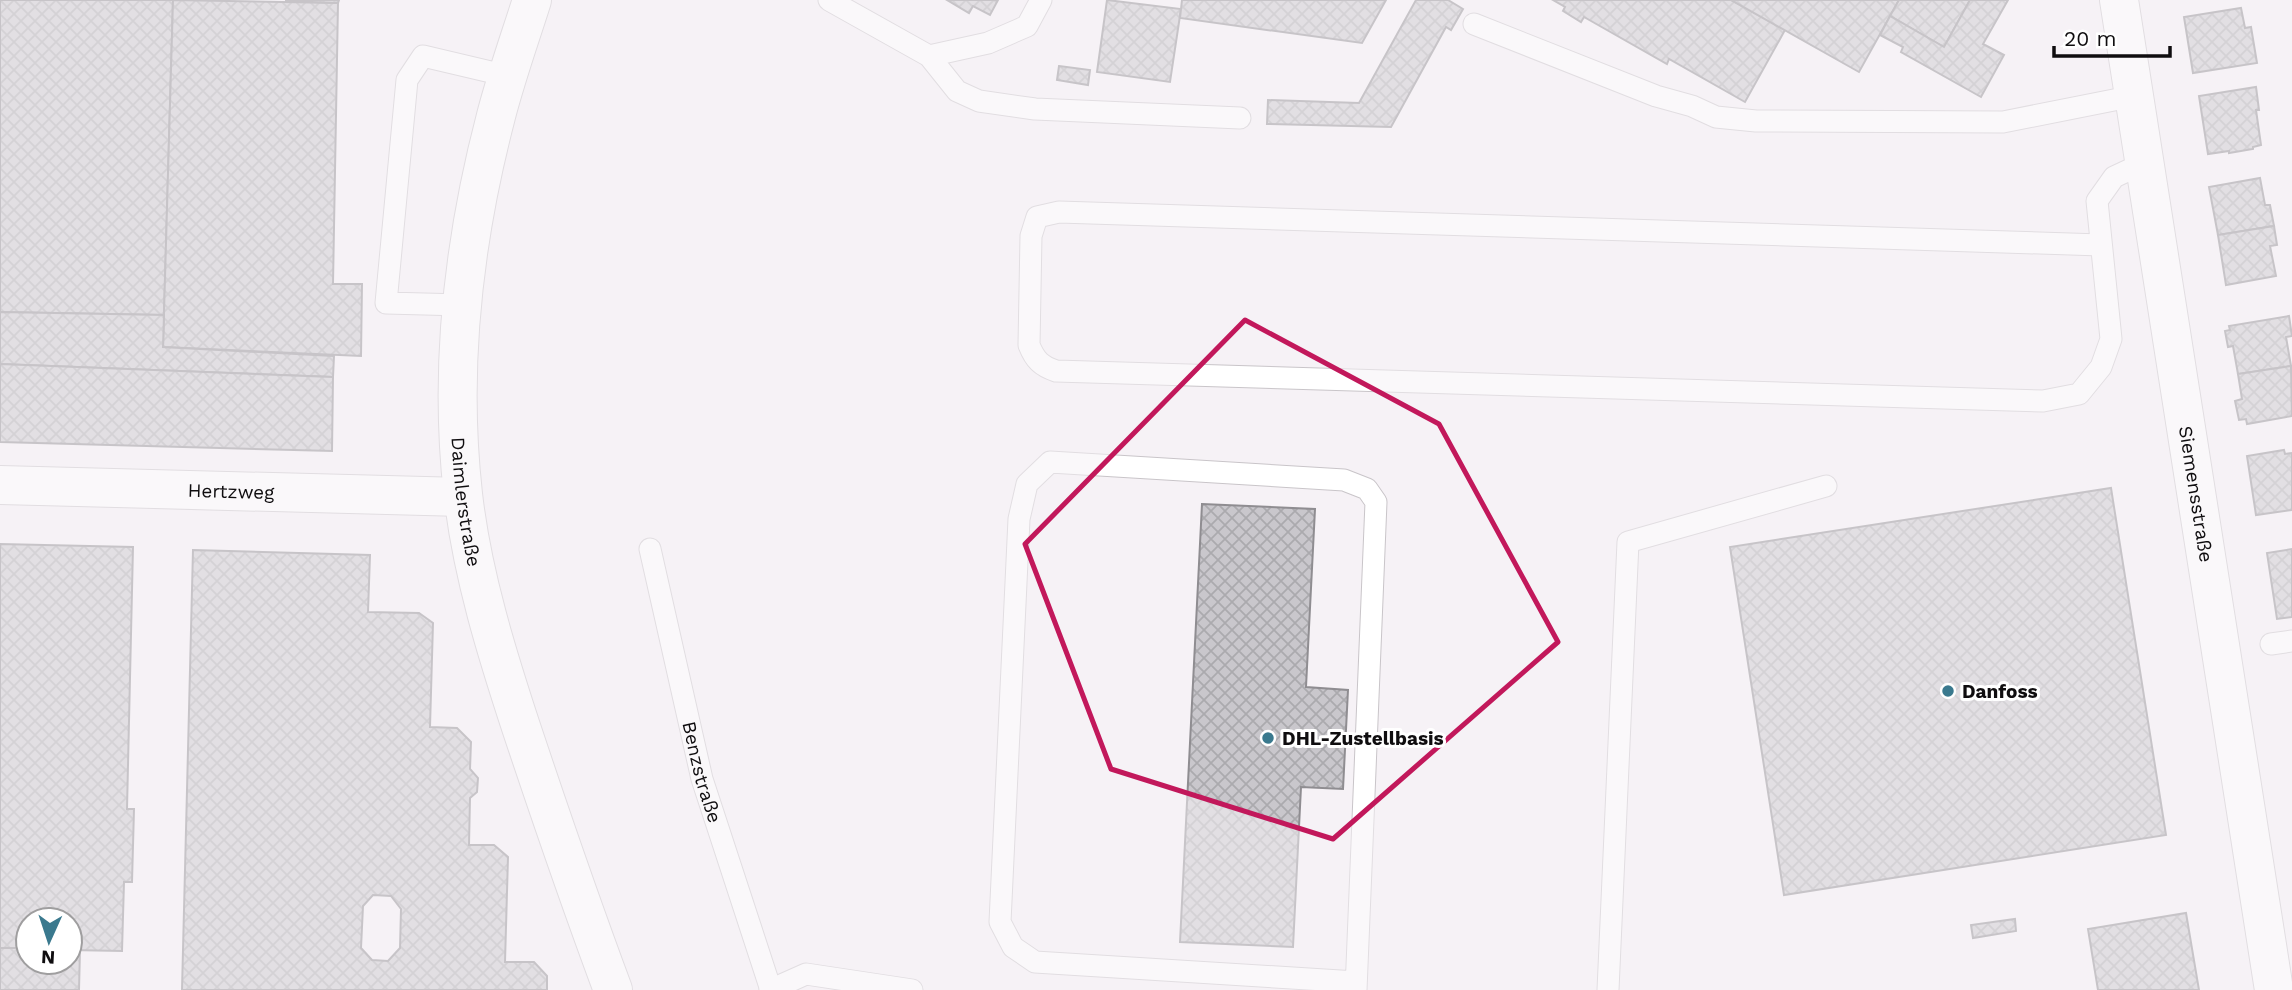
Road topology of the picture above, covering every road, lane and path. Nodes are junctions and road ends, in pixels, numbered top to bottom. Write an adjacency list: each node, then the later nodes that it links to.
1 (532, 0): 7 (street, Daimlerstraße)
2 (829, 0): 6 (lane)
3 (1041, 0): 6 (lane)
4 (2119, 0): 8 (street, Siemensstraße)
5 (1474, 24): 8 (lane)
6 (929, 56): 9 (lane)
7 (508, 76): 12 (street, Daimlerstraße); 12 (lane)
8 (2134, 96): 10 (street, Siemensstraße)
9 (1240, 118)
10 (2144, 163): 11 (lane); 22 (street, Siemensstraße)
11 (2101, 245): 11 (lane)
12 (463, 305): 15 (street, Daimlerstraße)
13 (0, 485): 15 (street, Hertzweg)
14 (1826, 486): 21 (lane)
15 (463, 497): 18 (street, Daimlerstraße)
16 (650, 549): 19 (lane, Benzstraße)
17 (1356, 986): 17 (lane)
18 (612, 990)
19 (771, 990): 20 (lane)
20 (912, 990)
21 (1608, 990)
22 (2274, 990)

